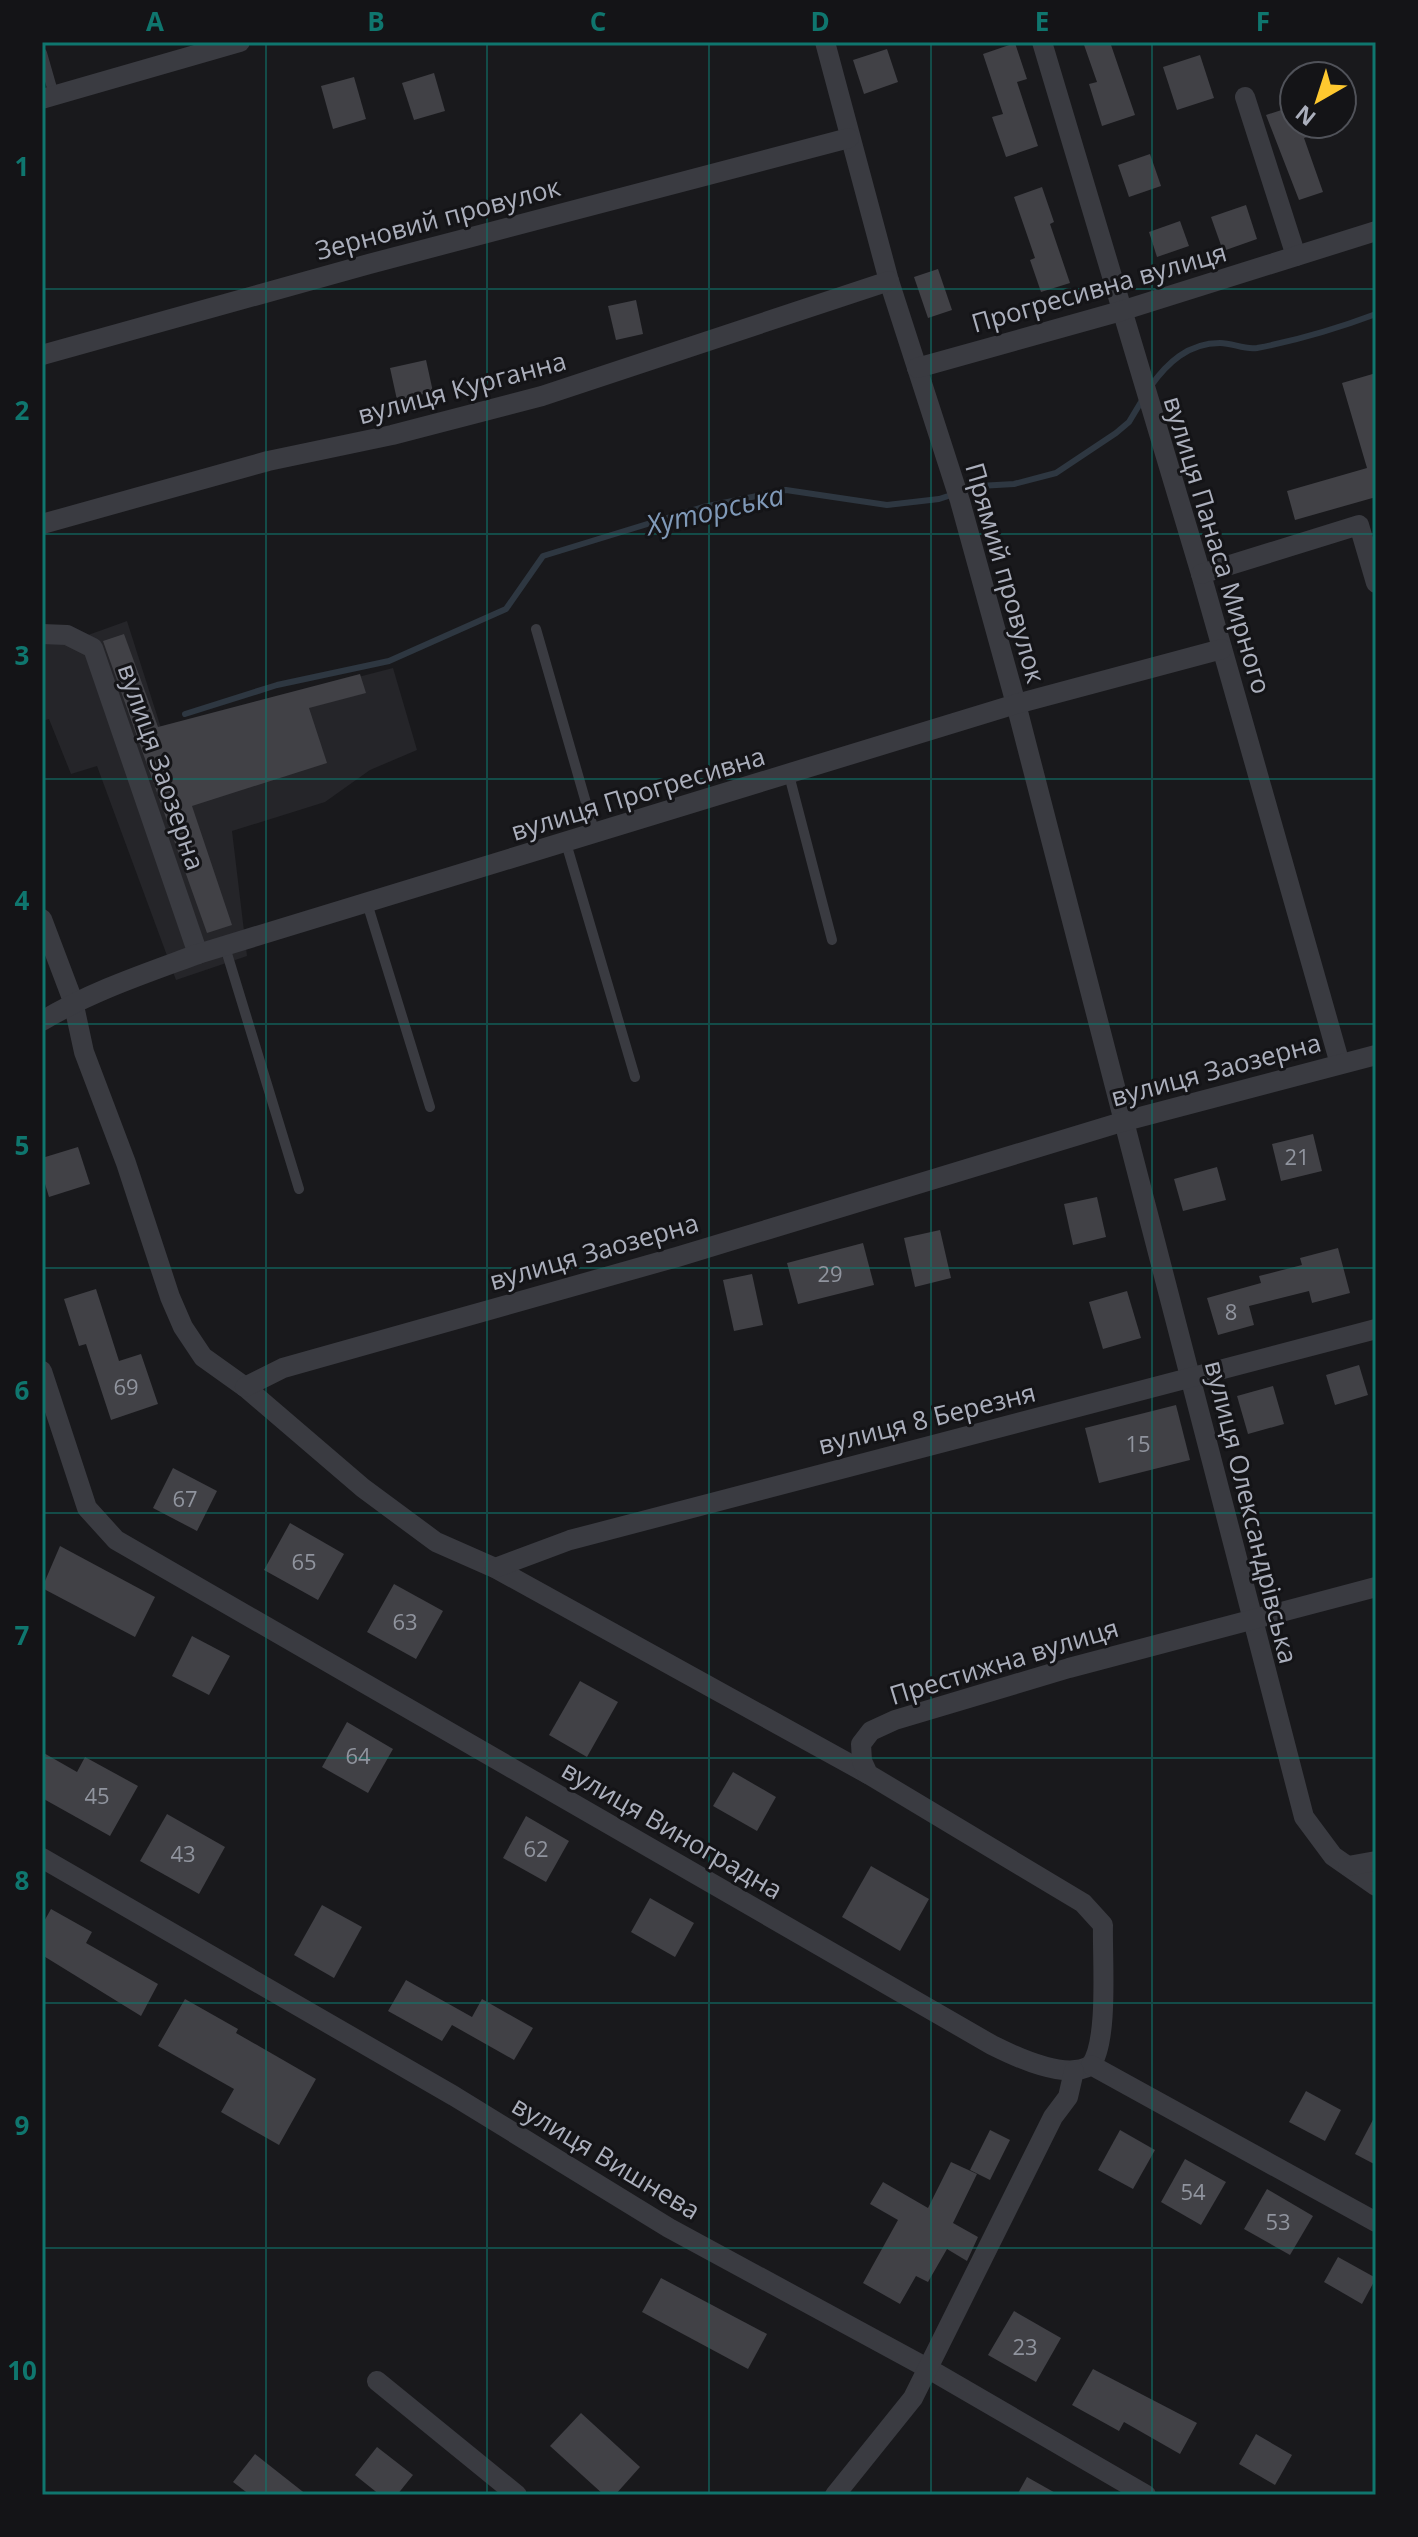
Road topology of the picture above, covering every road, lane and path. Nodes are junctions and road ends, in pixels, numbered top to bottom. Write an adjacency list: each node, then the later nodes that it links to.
1 (240, 42): 5 (street)
2 (825, 42): 7 (street, Прямий провулок)
3 (1042, 42): 11 (street, вулиця Панаса Мирного)
4 (42, 53): 5 (lane)
5 (48, 97)
6 (1245, 97): 9 (street)
7 (849, 138): 10 (street, Прямий провулок); 12 (street, Зерновий провулок)
8 (1376, 231): 9 (street, Прогресивна вулиця)
9 (1296, 256): 11 (street, Прогресивна вулиця)
10 (889, 281): 13 (street, Прямий провулок); 15 (street, вулиця Курганна)
11 (1121, 311): 13 (street, Прогресивна вулиця); 16 (street, вулиця Панаса Мирного)
12 (42, 355)
13 (917, 368): 21 (street, Прямий провулок)
14 (1368, 522): 16 (street); 17 (street)
15 (42, 524)
16 (1201, 574): 20 (street, вулиця Панаса Мирного)
17 (1376, 583)
18 (536, 629): 23 (lane)
19 (42, 634): 29 (street, вулиця Заозерна)
20 (1222, 649): 21 (street, вулиця Прогресивна); 33 (street, вулиця Панаса Мирного)
21 (1016, 704): 22 (street, вулиця Прогресивна); 36 (street, Прямий провулок)
22 (789, 775): 23 (street, вулиця Прогресивна); 27 (lane)
23 (595, 834): 24 (street, вулиця Прогресивна)
24 (566, 843): 25 (street, вулиця Прогресивна); 34 (lane)
25 (367, 903): 28 (street, вулиця Прогресивна); 35 (lane)
26 (42, 919): 30 (street)
27 (832, 940)
28 (225, 947): 29 (street, вулиця Прогресивна); 37 (lane)
29 (198, 954): 30 (street, вулиця Прогресивна)
30 (73, 1001): 31 (street, вулиця Прогресивна); 41 (street)
31 (42, 1021)
32 (1376, 1055): 33 (street, вулиця Заозерна)
33 (1340, 1064): 36 (street, вулиця Заозерна)
34 (635, 1077)
35 (430, 1107)
36 (1125, 1121): 40 (street, вулиця Олександрівська); 41 (street, вулиця Заозерна)
37 (299, 1189)
38 (1376, 1329): 40 (street, вулиця 8 Березня)
39 (42, 1371): 50 (street, вулиця Виноградна)
40 (1189, 1379): 42 (street, вулиця 8 Березня); 44 (street, вулиця Олександрівська)
41 (245, 1387): 42 (street)
42 (495, 1568): 45 (street)
43 (1376, 1587): 44 (street, Престижна вулиця)
44 (1251, 1619): 45 (street, Престижна вулиця); 48 (street, вулиця Олександрівська)
45 (868, 1774): 50 (street)
46 (42, 1858): 52 (street, вулиця Вишнева)
47 (1376, 1861): 48 (street)
48 (1348, 1866): 49 (street, вулиця Олександрівська)
49 (1376, 1886)
50 (1082, 2068): 51 (street, вулиця Виноградна); 52 (street)
51 (1376, 2222)
52 (929, 2369): 55 (street); 56 (street, вулиця Вишнева)
53 (377, 2381): 54 (street)
54 (517, 2495)
55 (835, 2495)
56 (1146, 2495)

